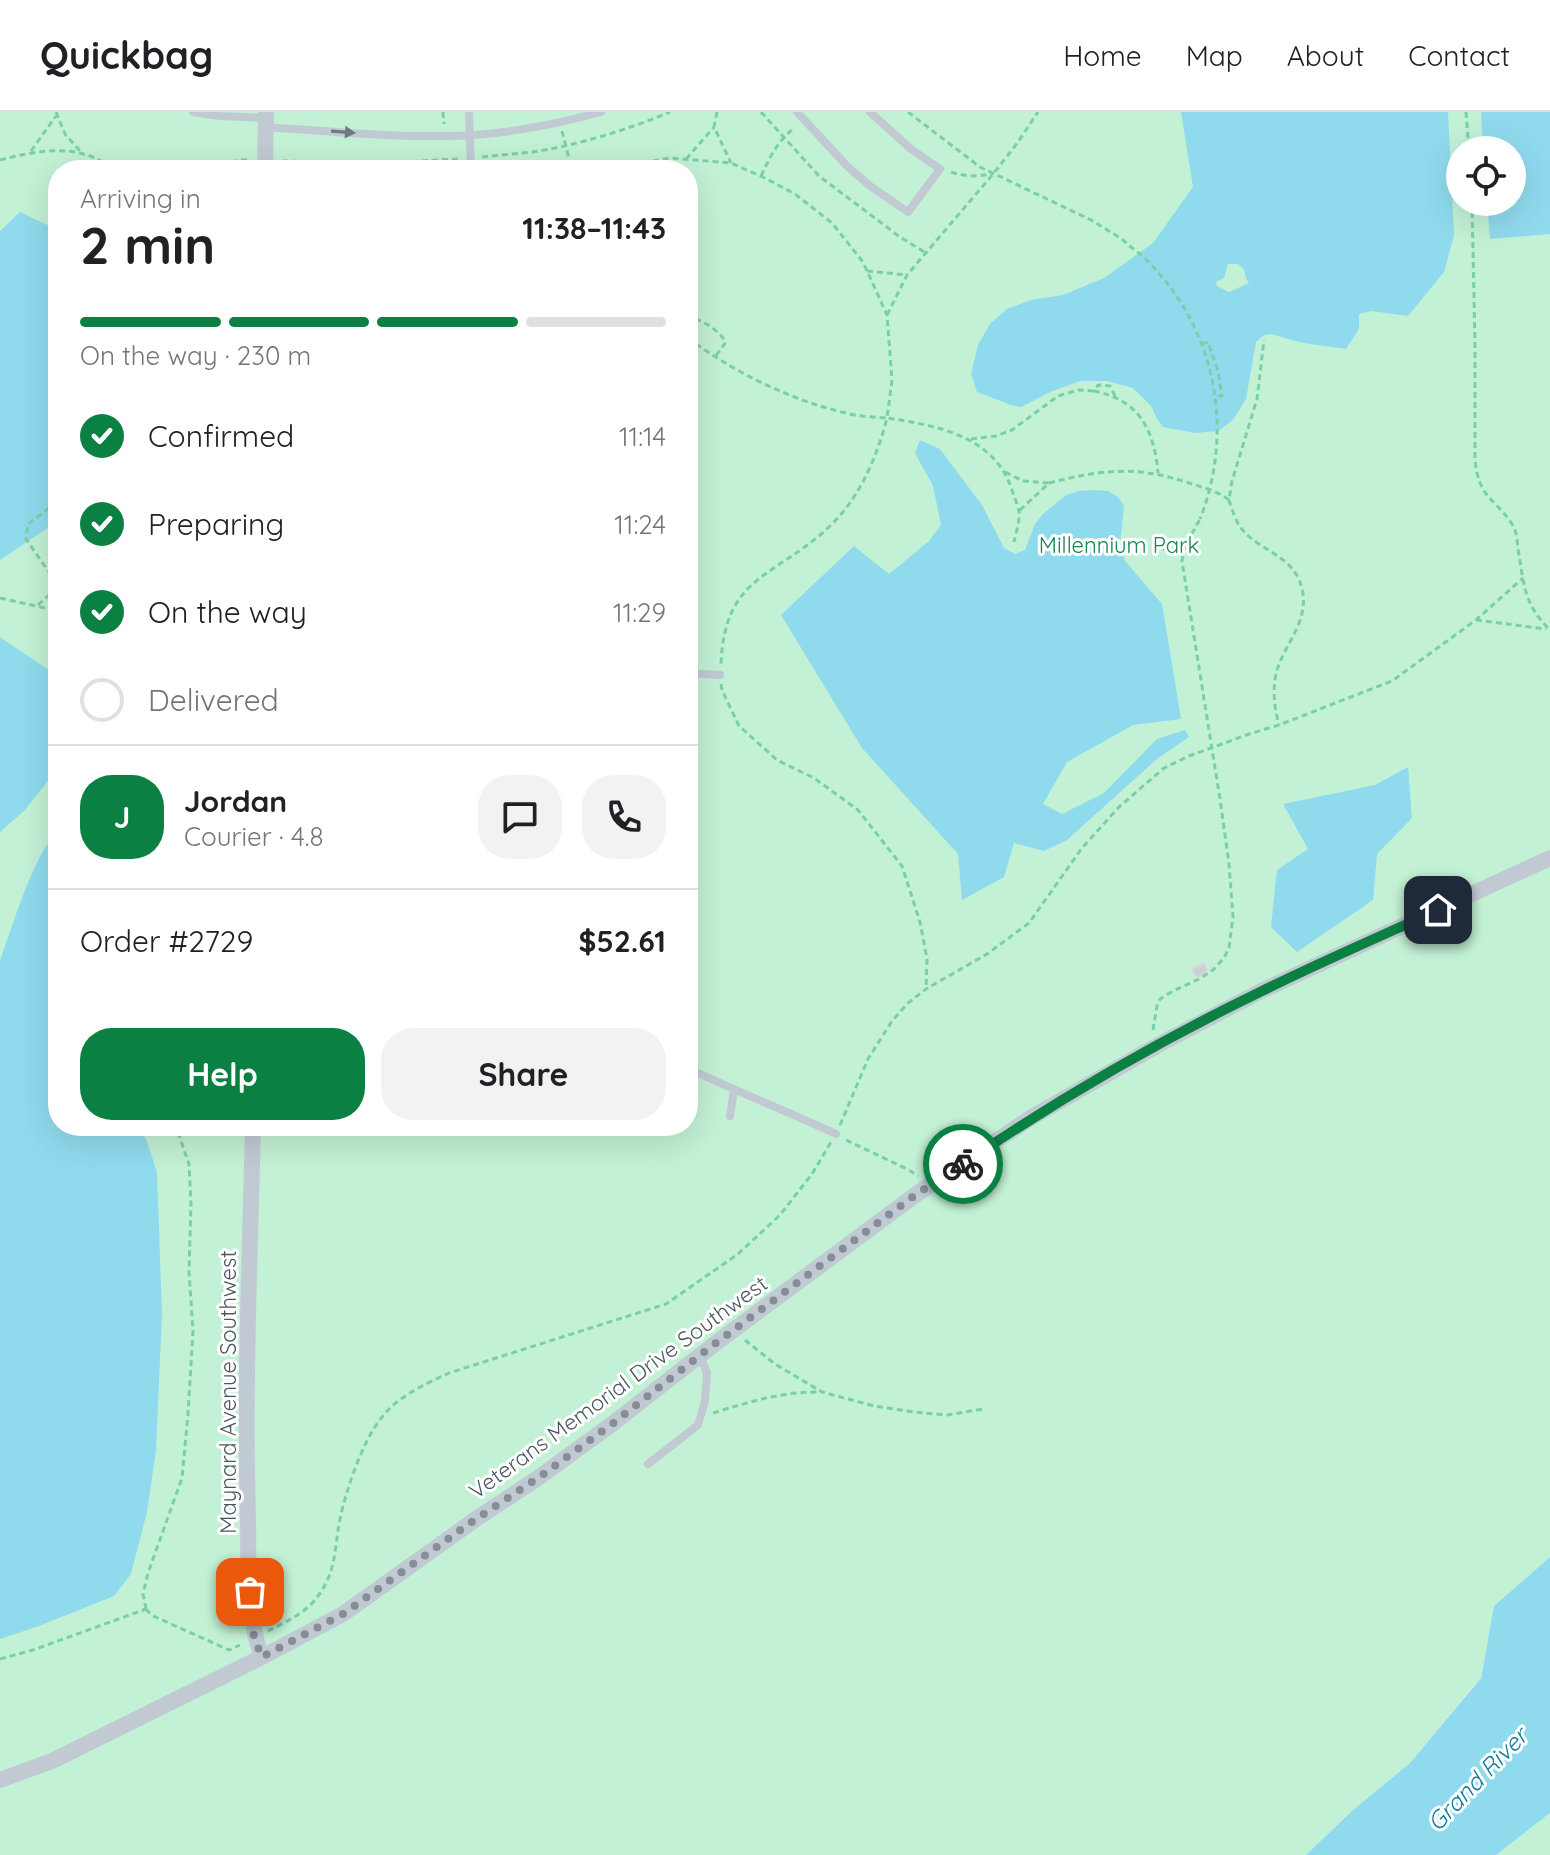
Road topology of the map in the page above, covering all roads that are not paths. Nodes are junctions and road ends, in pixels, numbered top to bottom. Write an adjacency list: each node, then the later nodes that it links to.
1 (193, 112): 6 (lane)
2 (469, 112): 7 (lane)
3 (601, 112): 7 (lane)
4 (797, 112): 5 (lane)
5 (870, 112)
6 (266, 119): 7 (lane, one-way to 7); 8 (street)
7 (471, 135): 9 (lane)
8 (265, 160)
9 (472, 160)
10 (698, 674): 11 (lane)
11 (720, 675)
12 (1550, 858): 18 (street, Veterans Memorial Drive Southwest)
13 (698, 1073): 14 (lane)
14 (734, 1090): 15 (lane); 16 (lane)
15 (730, 1116)
16 (836, 1134)
17 (253, 1136): 20 (street, Maynard Avenue Southwest)
18 (699, 1355): 19 (lane); 20 (street, Veterans Memorial Drive Southwest)
19 (648, 1464)
20 (262, 1657): 21 (street, Veterans Memorial Drive Southwest)
21 (0, 1780)

